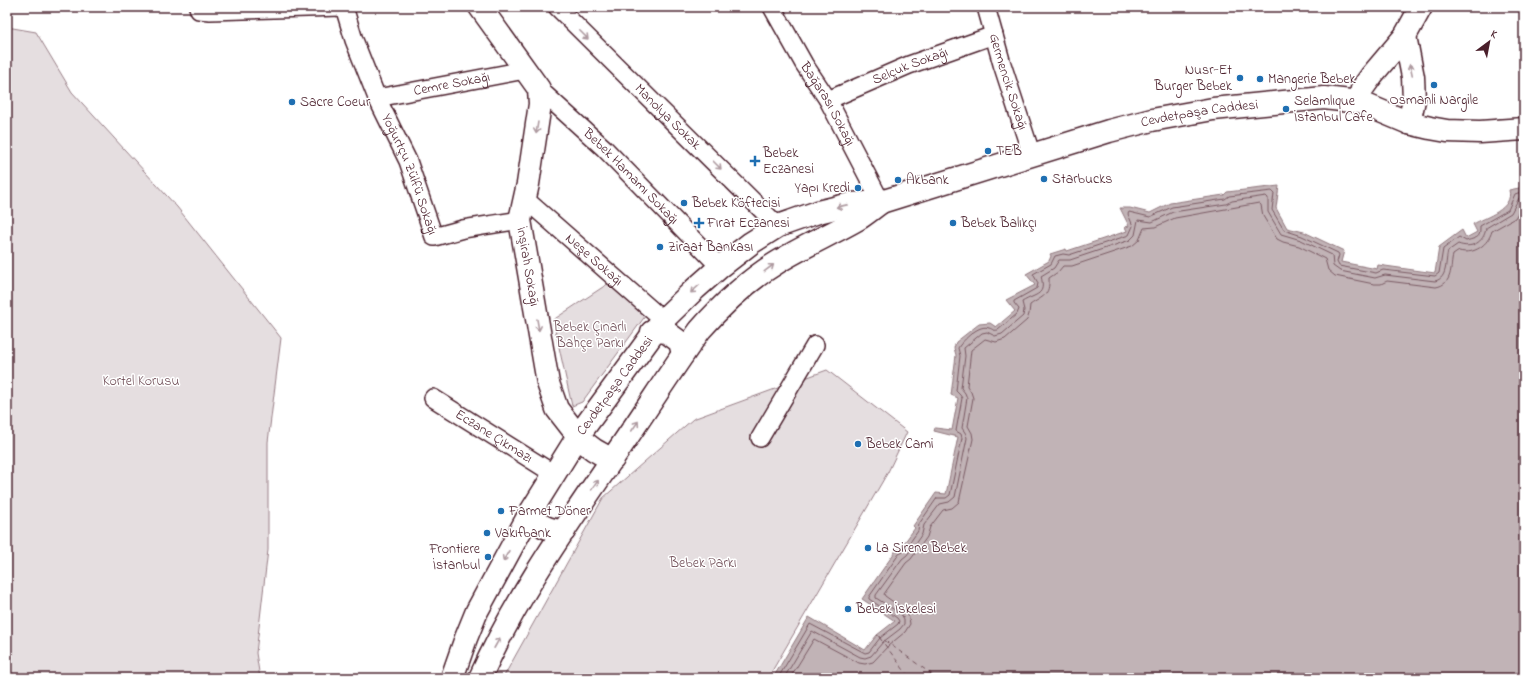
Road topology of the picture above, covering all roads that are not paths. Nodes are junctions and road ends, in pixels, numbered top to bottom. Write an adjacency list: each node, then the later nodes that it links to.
1 (198, 7): 2 (street)
2 (341, 7)
3 (344, 7): 13 (street, Yoğurtçu Zülfü Sokağı)
4 (480, 7): 11 (main road)
5 (557, 7): 21 (street, Manolya Sokak, one-way to 21)
6 (772, 7): 14 (street, Bağarası Sokağı)
7 (986, 7): 9 (street, Germencik Sokağı)
8 (1421, 7): 10 (main road)
9 (994, 35): 14 (street, Selçuk Sokağı); 18 (street, Germencik Sokağı)
10 (1405, 36): 15 (main road); 16 (main road, one-way to 10)
11 (525, 70): 12 (main road); 13 (street, Cemre Sokağı)
12 (539, 89): 20 (main road, İnşirah Sokağı, one-way to 20); 22 (street, Bebek Hamamı Sokağı)
13 (377, 98): 20 (street, Yoğurtçu Zülfü Sokağı)
14 (828, 100): 19 (street, Bağarası Sokağı)
15 (1359, 102): 16 (main road, Cevdetpaşa Caddesi); 18 (main road, Cevdetpaşa Caddesi)
16 (1409, 123): 17 (main road, Cevdetpaşa Caddesi)
17 (1524, 129)
18 (1032, 156): 19 (main road, Cevdetpaşa Caddesi)
19 (881, 202): 21 (main road, Cevdetpaşa Caddesi, one-way to 21); 23 (main road, Cevdetpaşa Caddesi, one-way to 19)
20 (522, 210): 24 (street, Neşe Sokağı); 28 (main road, İnşirah Sokağı, one-way to 28)
21 (778, 226): 22 (main road, Cevdetpaşa Caddesi)
22 (720, 267): 23 (main road); 24 (main road, Cevdetpaşa Caddesi, one-way to 24)
23 (738, 292): 26 (main road, Cevdetpaşa Caddesi)
24 (658, 326): 26 (main road); 28 (main road, Cevdetpaşa Caddesi)
25 (815, 345): 29 (street)
26 (683, 354): 30 (main road, Cevdetpaşa Caddesi, one-way to 26)
27 (433, 398): 31 (street, Eczane Çıkmazı)
28 (578, 436): 30 (main road, İnşirah Sokağı); 31 (main road, Cevdetpaşa Caddesi)
29 (760, 438)
30 (613, 459): 33 (main road, Cevdetpaşa Caddesi, one-way to 30)
31 (554, 474): 32 (main road, Cevdetpaşa Caddesi)
32 (530, 513): 33 (main road); 34 (main road, Cevdetpaşa Caddesi, one-way to 34)
33 (564, 531): 35 (main road, Cevdetpaşa Caddesi, one-way to 33)
34 (452, 678)
35 (480, 678)

